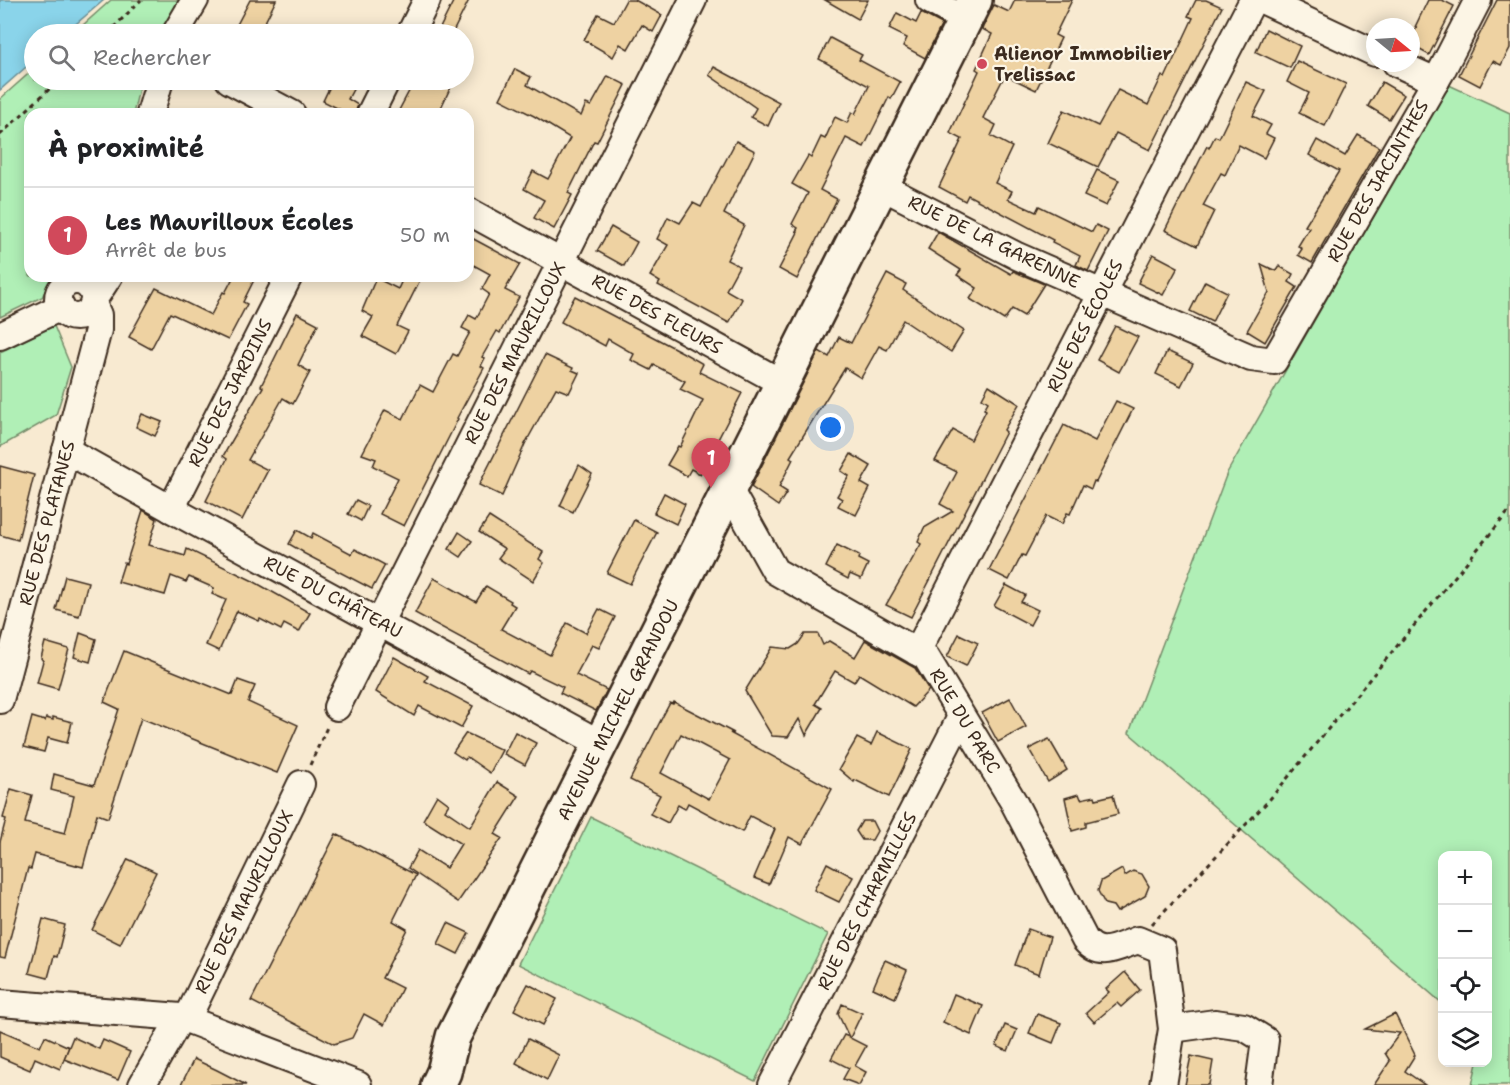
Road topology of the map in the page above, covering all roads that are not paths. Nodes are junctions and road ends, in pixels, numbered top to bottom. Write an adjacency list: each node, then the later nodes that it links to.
1 (195, 0): 9 (street)
2 (427, 0): 10 (street)
3 (693, 0): 22 (street, RUE DES MAURILLOUX)
4 (929, 0): 8 (street)
5 (1252, 0): 25 (street, RUE DES ÉCOLES)
6 (1262, 0): 11 (street)
7 (1478, 0): 13 (street, RUE DES JACINTHES)
8 (970, 10): 20 (main road, AVENUE MICHEL GRANDOU)
9 (181, 24)
10 (415, 24)
11 (1366, 49)
12 (1416, 72): 13 (street)
13 (1436, 81): 28 (street, RUE DES JACINTHES)
14 (157, 90): 17 (street)
15 (247, 90): 18 (street)
16 (382, 90): 19 (street)
17 (152, 108)
18 (280, 108)
19 (373, 108)
20 (881, 186): 25 (street, RUE DE LA GARENNE); 29 (main road, AVENUE MICHEL GRANDOU)
21 (474, 214): 22 (street, RUE DES FLEURS)
22 (561, 262): 29 (street, RUE DES FLEURS); 33 (street, RUE DES MAURILLOUX)
23 (102, 282): 26 (street)
24 (285, 282): 32 (street, RUE DES JARDINS)
25 (1101, 294): 28 (street, RUE DE LA GARENNE); 34 (street, RUE DES ÉCOLES)
26 (84, 297): 27 (street); 30 (street, RUE DES PLATANES)
27 (0, 336)
28 (1274, 361)
29 (783, 383): 31 (main road, AVENUE MICHEL GRANDOU)
30 (66, 450): 32 (street, RUE DU CHÂTEAU); 35 (street, RUE DES PLATANES)
31 (729, 489): 34 (street, RUE DU PARC); 38 (main road, AVENUE MICHEL GRANDOU)
32 (171, 509): 33 (street, RUE DU CHÂTEAU)
33 (380, 622): 36 (street, RUE DES MAURILLOUX); 38 (street, RUE DU CHÂTEAU)
34 (917, 652): 37 (street, RUE DU PARC)
35 (0, 700)
36 (337, 707)
37 (961, 717): 42 (street, RUE DU PARC); 48 (street, RUE DES CHARMILLES)
38 (601, 744): 43 (main road, AVENUE MICHEL GRANDOU)
39 (300, 784): 41 (street, RUE DES MAURILLOUX)
40 (0, 1003): 41 (street)
41 (184, 1018): 44 (street, RUE DES MAURILLOUX); 45 (street)
42 (1172, 1029): 49 (street); 50 (street)
43 (453, 1037): 46 (main road, AVENUE MICHEL GRANDOU); 47 (main road, AVENUE MICHEL GRANDOU)
44 (142, 1085)
45 (358, 1085)
46 (419, 1085)
47 (438, 1085)
48 (772, 1085)
49 (1163, 1085)
50 (1259, 1085)

